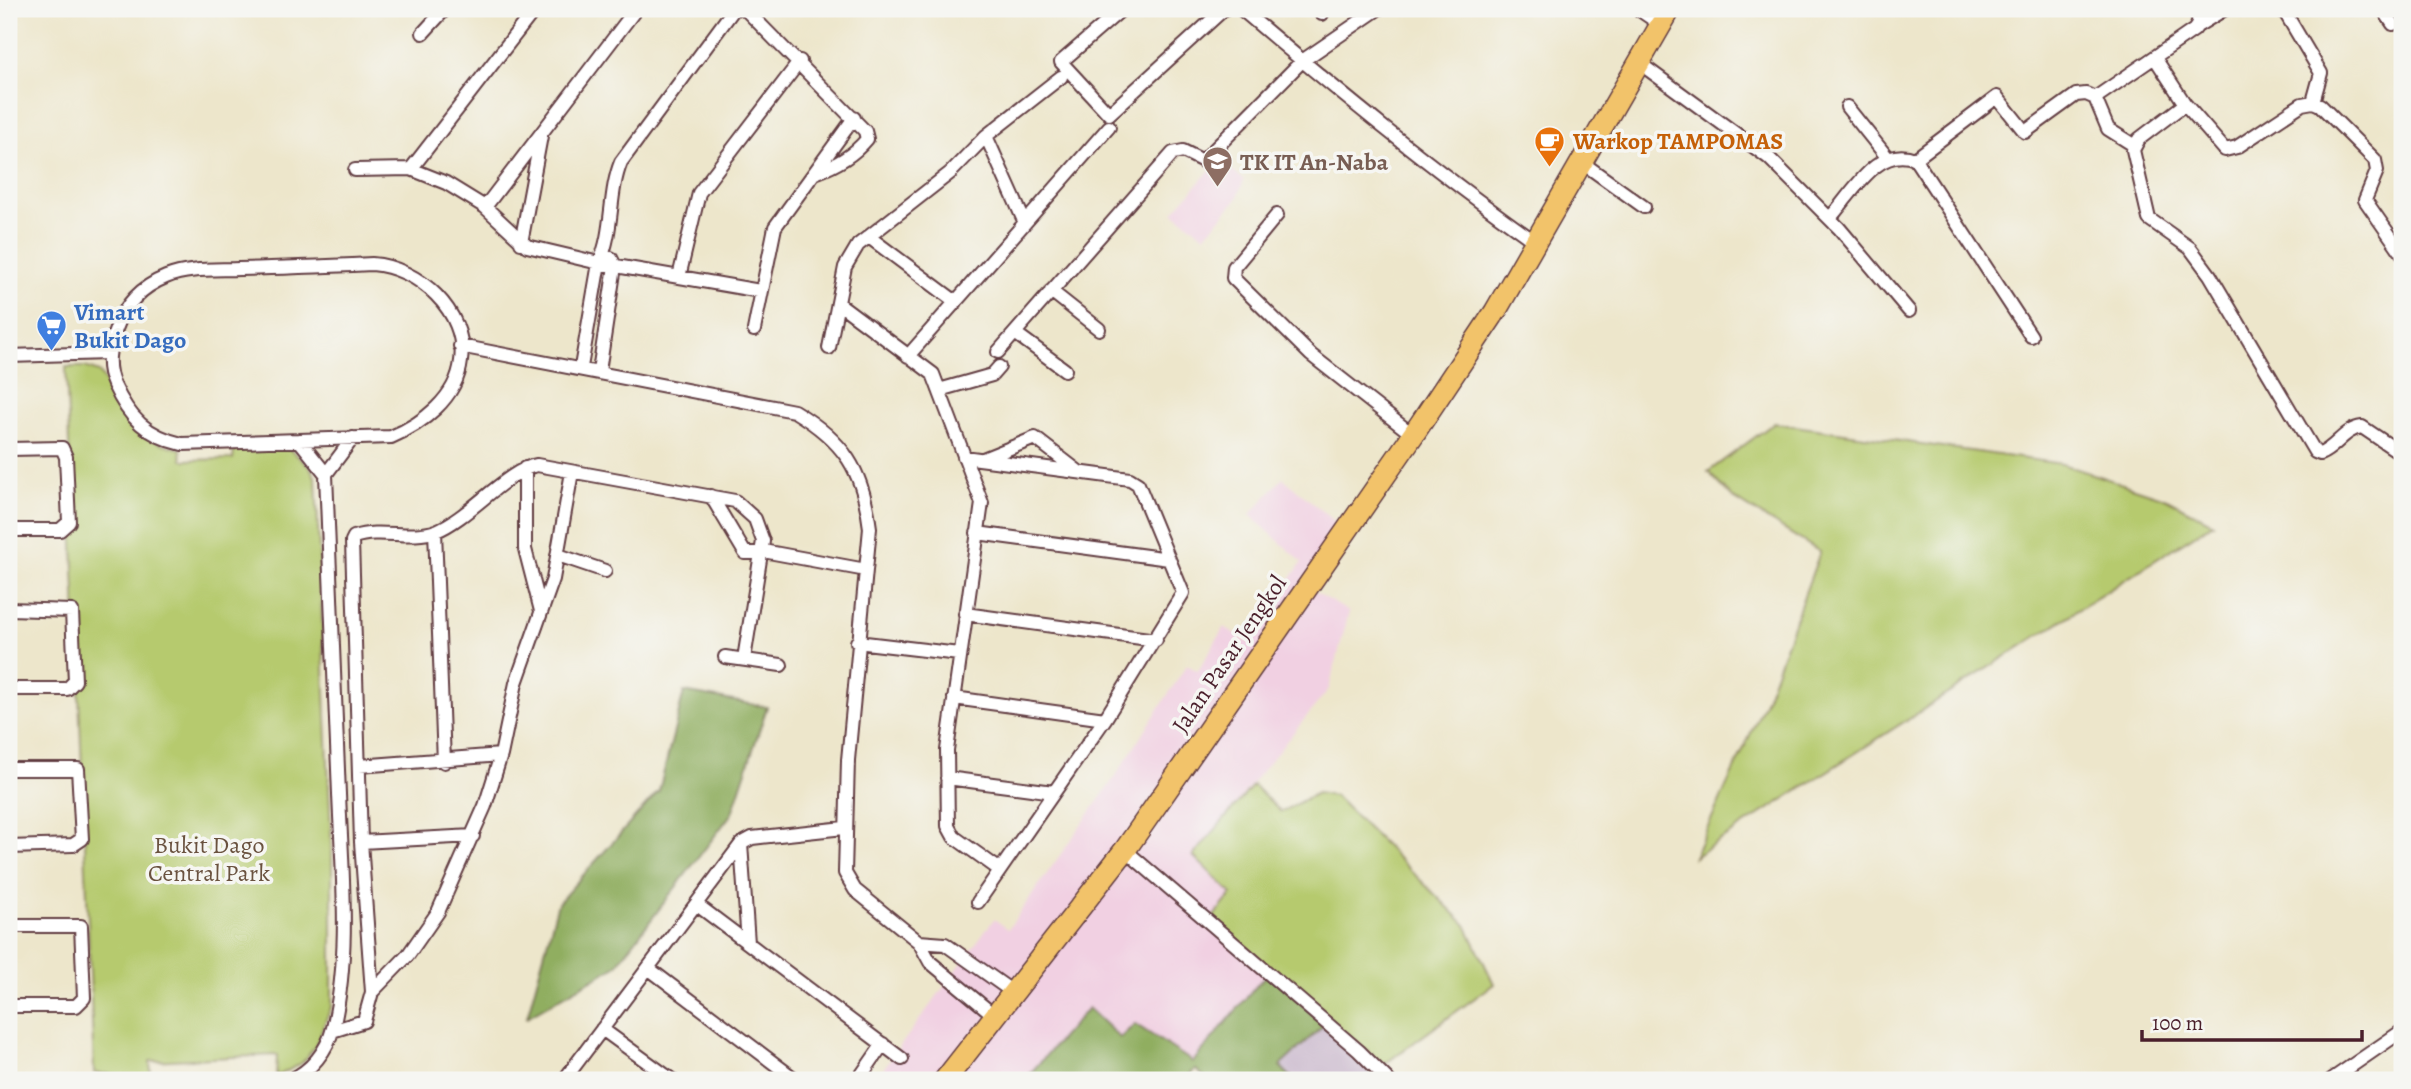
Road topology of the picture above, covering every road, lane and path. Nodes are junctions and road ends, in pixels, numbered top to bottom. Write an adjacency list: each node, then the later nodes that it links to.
1 (445, 9): 18 (street)
2 (536, 9): 36 (street)
3 (636, 9): 30 (street)
4 (734, 9): 47 (street)
5 (745, 9): 20 (street)
6 (1122, 9): 7 (street)
7 (1224, 9)
8 (1241, 9): 21 (street)
9 (1378, 9): 21 (street)
10 (1639, 9): 15 (street)
11 (2193, 9): 17 (street)
12 (2225, 9): 17 (street)
13 (2283, 9): 25 (street)
14 (2383, 9): 16 (street)
15 (1665, 17): 22 (main road, Jalan Pasar Jengkol)
16 (2393, 24)
17 (2199, 25): 19 (street)
18 (423, 33)
19 (2155, 58): 24 (street); 26 (street)
20 (800, 61): 28 (street); 51 (street)
21 (1302, 61): 45 (street); 53 (street)
22 (1638, 62): 35 (main road, Jalan Pasar Jengkol); 42 (street)
23 (1061, 78): 31 (street)
24 (2095, 98): 32 (street); 34 (street)
25 (2314, 102): 26 (street); 48 (street)
26 (2185, 104): 32 (street)
27 (1847, 107): 33 (street)
28 (854, 118): 38 (street); 38 (street)
29 (1109, 127): 43 (street)
30 (542, 132): 39 (street); 46 (street)
31 (986, 136): 43 (street); 44 (street)
32 (2135, 146): 76 (street)
33 (1887, 157): 34 (street); 42 (street)
34 (1915, 159): 60 (street)
35 (1580, 161): 40 (street); 45 (main road, Jalan Pasar Jengkol)
36 (411, 169): 37 (street); 39 (street)
37 (355, 170)
38 (815, 173): 52 (street)
39 (485, 207): 46 (street)
40 (1644, 207)
41 (1277, 215): 72 (street)
42 (1830, 219): 56 (street)
43 (1025, 223): 54 (street)
44 (869, 236): 54 (street); 55 (street)
45 (1534, 241): 72 (main road, Jalan Pasar Jengkol)
46 (521, 243): 49 (street)
47 (606, 249): 49 (street); 50 (street)
48 (2402, 253)
49 (599, 262): 50 (street); 68 (street)
50 (615, 265): 51 (street); 70 (street)
51 (679, 276): 52 (street)
52 (760, 290): 58 (street)
53 (1051, 291): 57 (street); 59 (street)
54 (956, 302): 66 (street)
55 (838, 303): 62 (street); 66 (street)
56 (1909, 311)
57 (1099, 329)
58 (754, 330)
59 (1015, 333): 64 (street); 69 (street)
60 (2031, 336)
61 (460, 346): 63 (street); 68 (street); 73 (street)
62 (829, 348)
63 (107, 352): 65 (street); 74 (street)
64 (998, 352)
65 (9, 356)
66 (908, 356): 71 (street)
67 (999, 366): 71 (street)
68 (581, 367): 70 (street)
69 (1065, 370)
70 (598, 372): 90 (street)
71 (939, 390): 77 (street)
72 (1413, 435): 115 (main road, Jalan Pasar Jengkol)
73 (353, 438): 74 (street); 82 (street)
74 (299, 440): 82 (street)
75 (9, 449): 84 (street)
76 (2402, 454)
77 (964, 457): 78 (street); 86 (street)
78 (982, 460): 81 (street); 81 (street)
79 (525, 468): 80 (street); 85 (street); 93 (street)
80 (572, 472): 83 (street); 88 (street)
81 (1079, 472): 89 (street)
82 (326, 474): 128 (street)
83 (711, 496): 87 (street); 87 (street)
84 (9, 530)
85 (435, 531): 105 (street); 106 (street)
86 (977, 533): 89 (street); 94 (street)
87 (763, 552): 90 (street); 99 (street)
88 (558, 555): 91 (street); 93 (street)
89 (1169, 559): 95 (street)
90 (866, 570): 96 (street)
91 (605, 571)
92 (9, 609): 101 (street)
93 (541, 611): 104 (street)
94 (965, 614): 95 (street); 97 (street)
95 (1156, 640): 103 (street)
96 (857, 642): 97 (street); 110 (street)
97 (959, 654): 102 (street)
98 (725, 657): 99 (street)
99 (744, 659): 100 (street)
100 (781, 665)
101 (9, 689)
102 (954, 698): 103 (street); 108 (street)
103 (1105, 719): 109 (street)
104 (501, 755): 105 (street); 111 (street)
105 (444, 762): 106 (street)
106 (359, 766): 112 (street)
107 (9, 769): 114 (street)
108 (947, 778): 109 (street); 116 (street)
109 (1055, 792): 116 (street)
110 (844, 828): 113 (street); 120 (street)
111 (473, 836): 112 (street); 123 (street)
112 (361, 842): 123 (street)
113 (741, 844): 118 (street); 121 (street)
114 (9, 847)
115 (1125, 850): 124 (main road, Jalan Pasar Jengkol); 138 (street)
116 (1000, 870): 117 (street)
117 (978, 902)
118 (696, 904): 121 (street); 122 (street)
119 (9, 926): 125 (street)
120 (919, 942): 124 (street); 126 (street)
121 (748, 943): 130 (street)
122 (648, 968): 127 (street); 135 (street)
123 (372, 992): 128 (street)
124 (1014, 993): 126 (main road, Jalan Pasar Jengkol)
125 (9, 1006)
126 (995, 1016): 137 (main road, Jalan Pasar Jengkol)
127 (602, 1029): 133 (street); 134 (street)
128 (332, 1031): 132 (street)
129 (2402, 1031): 139 (street)
130 (883, 1044): 131 (street); 136 (street)
131 (902, 1059)
132 (290, 1080)
133 (564, 1080)
134 (671, 1080)
135 (796, 1080)
136 (858, 1080)
137 (945, 1080)
138 (1386, 1080)
139 (2331, 1080)

